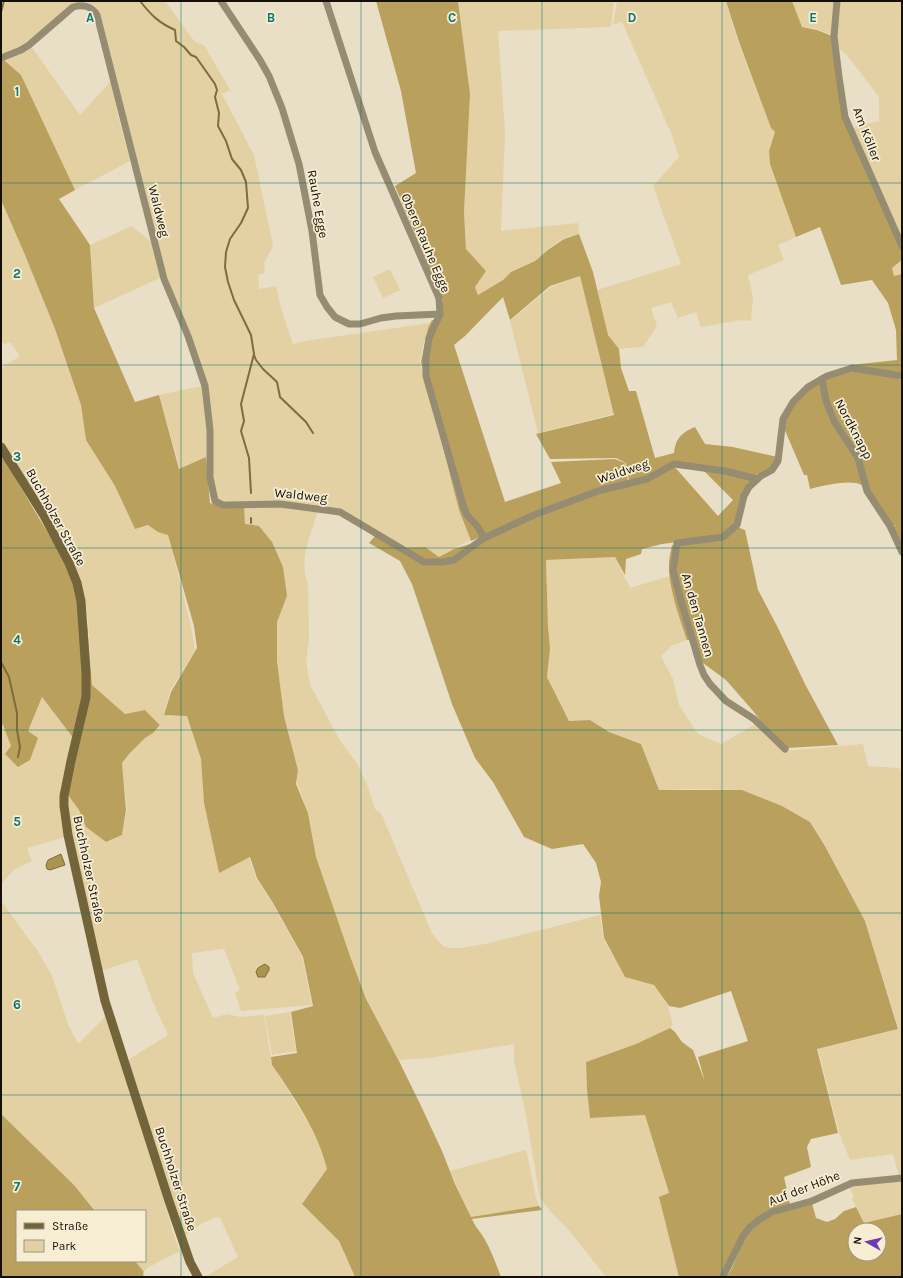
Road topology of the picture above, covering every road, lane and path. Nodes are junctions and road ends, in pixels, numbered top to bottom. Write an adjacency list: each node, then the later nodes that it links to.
1 (222, 1): 6 (street, Rauhe Egge)
2 (326, 1): 6 (street, Obere Rauhe Egge)
3 (837, 1): 5 (street, Am Köller)
4 (1, 58): 11 (street, Waldweg)
5 (902, 246)
6 (440, 314): 11 (street, Obere Rauhe Egge)
7 (902, 376): 8 (street)
8 (822, 379): 10 (street); 12 (street, Nordknapp)
9 (1, 447): 15 (street, Buchholzer Straße)
10 (757, 479): 11 (street, Waldweg); 13 (street, An den Tannen)
11 (484, 538)
12 (902, 552)
13 (785, 749)
14 (902, 1178): 16 (street, Auf der Höhe)
15 (198, 1277)
16 (723, 1277)

